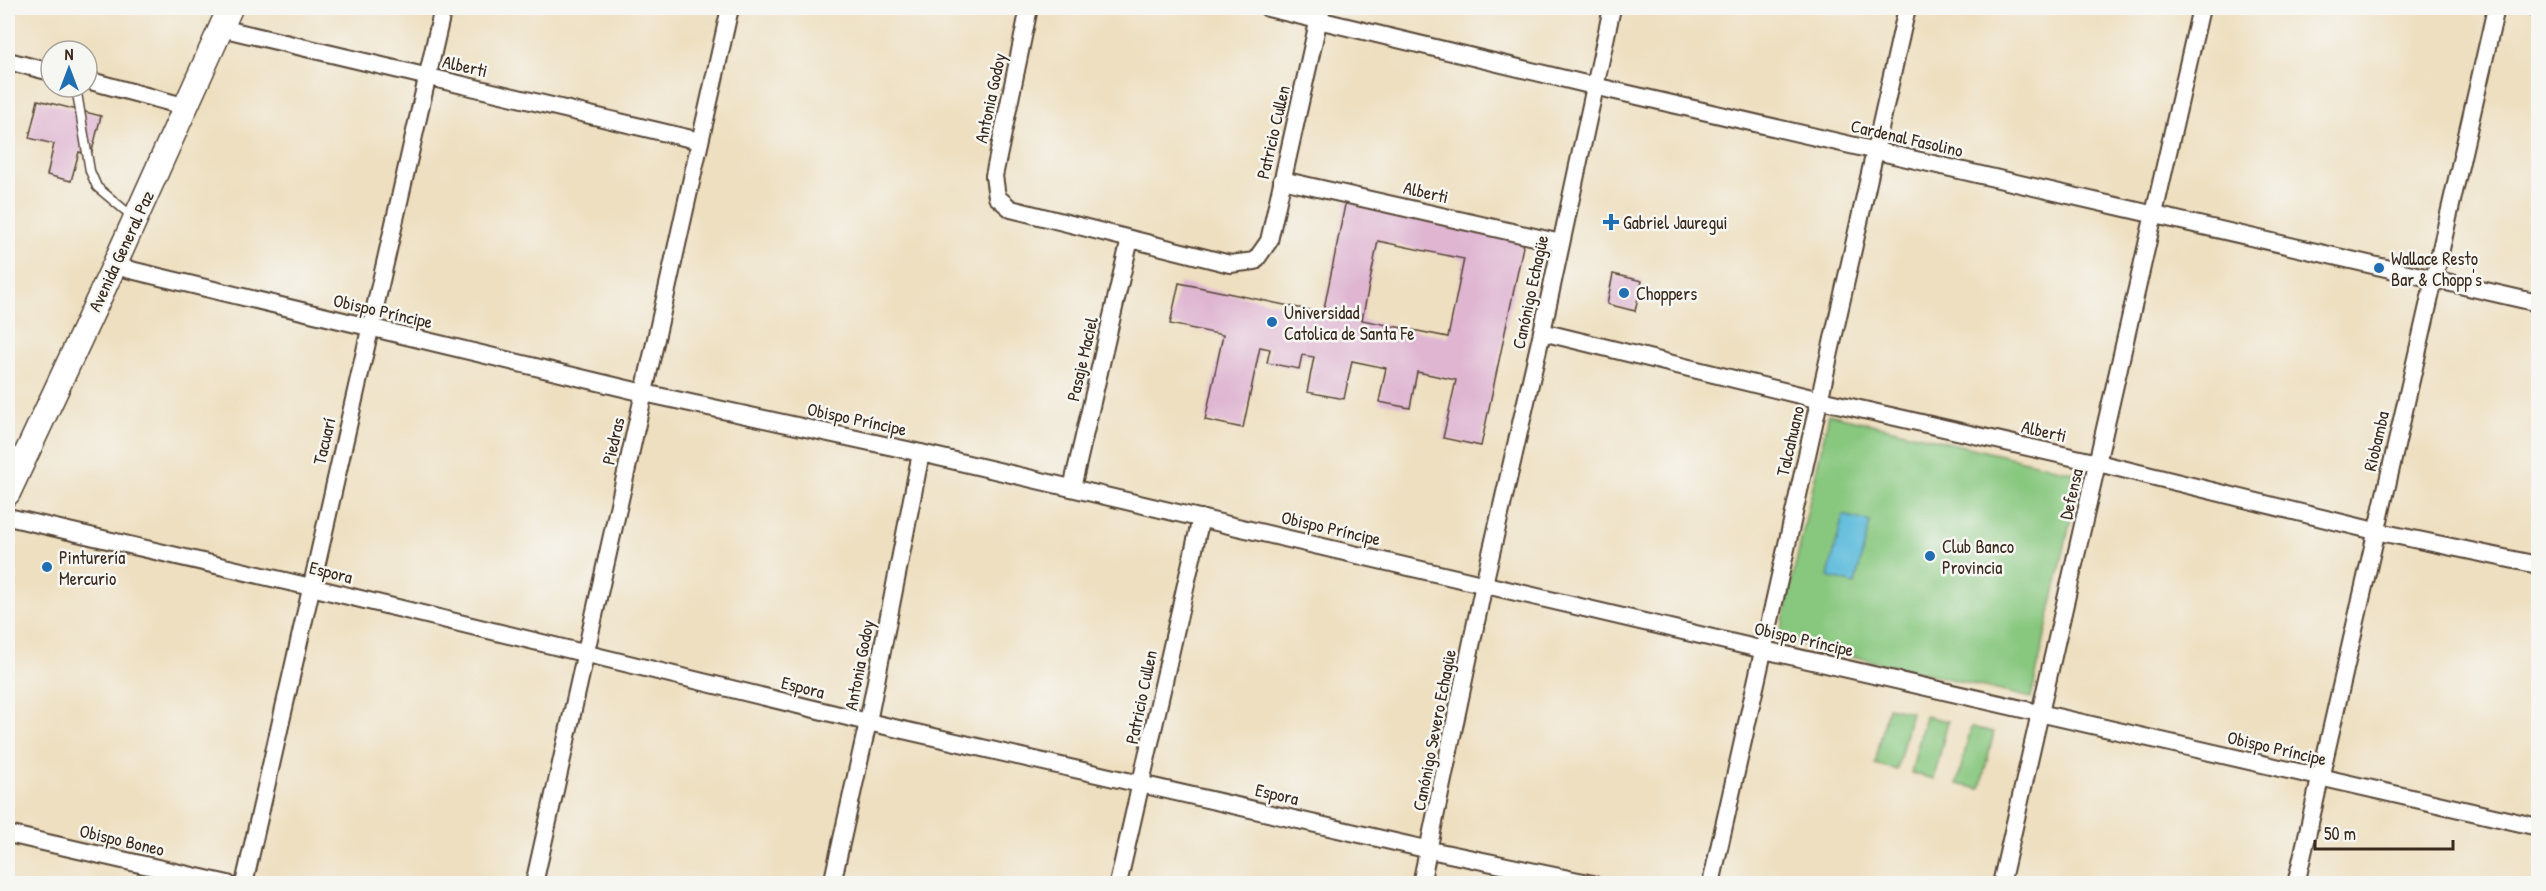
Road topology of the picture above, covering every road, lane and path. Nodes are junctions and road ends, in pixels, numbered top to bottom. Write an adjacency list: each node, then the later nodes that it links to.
1 (443, 8): 13 (street, Tacuarí)
2 (730, 8): 18 (street, Piedras)
3 (1029, 8): 23 (street, Antonia Godoy)
4 (1268, 8): 9 (street, Cardenal Fasolino)
5 (1612, 8): 15 (street, Canónigo Echagüe)
6 (1907, 8): 19 (street, Talcahuano)
7 (2201, 8): 21 (street, Defensa)
8 (2496, 8): 26 (street, Riobamba)
9 (1320, 13): 15 (street, Cardenal Fasolino); 20 (street, Patricio Cullen)
10 (226, 18): 13 (street, Alberti); 17 (main road, Avenida General Paz)
11 (8, 62): 12 (street)
12 (39, 69)
13 (427, 78): 18 (street, Alberti); 28 (street, Tacuarí)
14 (99, 83): 17 (street)
15 (1594, 86): 19 (street, Cardenal Fasolino); 24 (street, Canónigo Echagüe)
16 (78, 99): 22 (lane)
17 (187, 107): 22 (main road, Avenida General Paz)
18 (700, 141): 30 (street, Piedras)
19 (1875, 151): 21 (street, Cardenal Fasolino); 31 (street, Talcahuano)
20 (1282, 180): 23 (street, Patricio Cullen); 24 (street, Alberti)
21 (2154, 215): 26 (street, Cardenal Fasolino); 33 (street, Defensa)
22 (135, 219): 25 (main road, Avenida General Paz)
23 (1130, 239): 34 (street, Pasaje Maciel)
24 (1561, 243): 29 (street, Canónigo Echagüe)
25 (114, 266): 28 (street, Obispo Príncipe); 35 (main road, Avenida General Paz)
26 (2434, 280): 27 (street, Cardenal Fasolino); 38 (street, Riobamba)
27 (2538, 303)
28 (370, 328): 30 (street, Obispo Príncipe); 41 (street, Tacuarí)
29 (1542, 332): 31 (street, Alberti); 40 (street, Canónigo Echagüe)
30 (644, 393): 32 (street, Obispo Príncipe); 43 (street, Piedras)
31 (1820, 400): 33 (street, Alberti); 42 (street, Talcahuano)
32 (921, 453): 34 (street, Obispo Príncipe); 45 (street, Antonia Godoy)
33 (2098, 463): 38 (street, Alberti); 44 (street, Defensa)
34 (1072, 488): 37 (street, Obispo Príncipe)
35 (8, 493)
36 (8, 517): 41 (street, Espora)
37 (1201, 518): 40 (street, Obispo Príncipe); 47 (street, Patricio Cullen)
38 (2375, 531): 39 (street, Alberti); 46 (street, Riobamba)
39 (2538, 565)
40 (1484, 584): 42 (street, Obispo Príncipe); 50 (street, Canónigo Severo Echagüe)
41 (311, 587): 43 (street, Espora); 52 (street, Tacuarí)
42 (1764, 650): 44 (street, Obispo Príncipe); 58 (street, Talcahuano)
43 (585, 654): 45 (street, Espora); 53 (street, Piedras)
44 (2041, 714): 46 (street, Obispo Príncipe); 59 (street, Defensa)
45 (868, 722): 47 (street, Espora); 54 (street, Antonia Godoy)
46 (2322, 778): 48 (street, Obispo Príncipe); 60 (street, Riobamba)
47 (1142, 783): 50 (street, Espora); 55 (street, Patricio Cullen)
48 (2538, 827)
49 (8, 834): 51 (street, Obispo Boneo)
50 (1430, 850): 56 (street, Canónigo Severo Echagüe); 57 (street, Espora)
51 (228, 884)
52 (244, 884)
53 (534, 884)
54 (832, 884)
55 (1118, 884)
56 (1421, 884)
57 (1593, 884)
58 (1712, 884)
59 (2001, 884)
60 (2296, 884)

